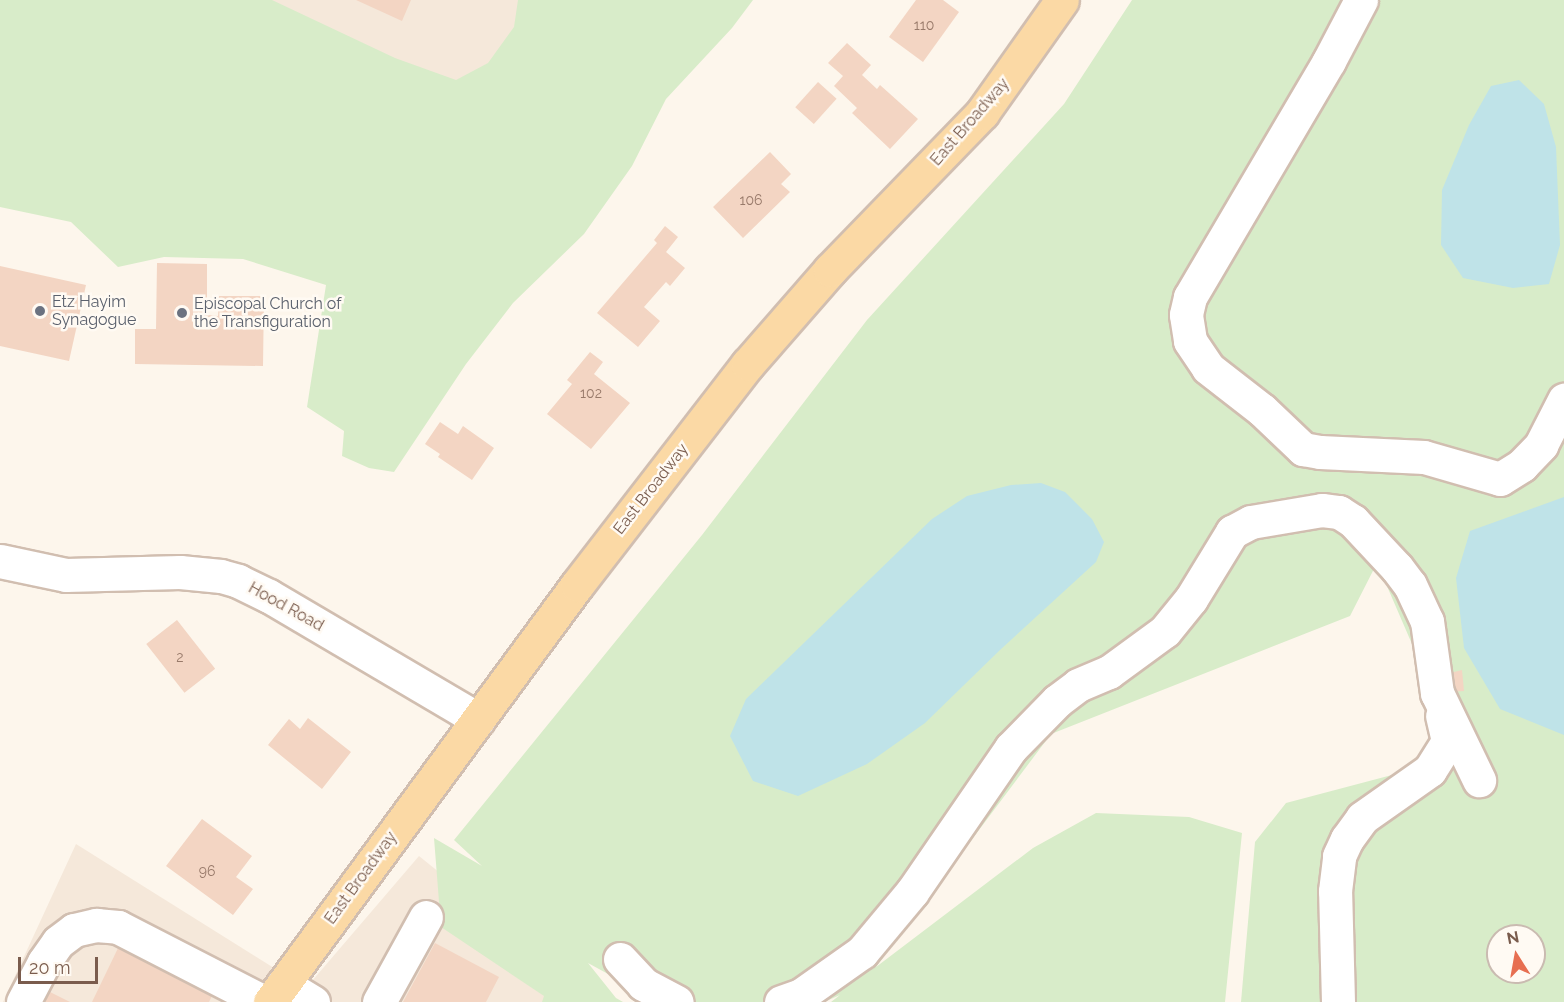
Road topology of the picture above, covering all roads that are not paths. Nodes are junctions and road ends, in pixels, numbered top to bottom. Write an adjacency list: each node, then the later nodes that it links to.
1 (1062, 0): 6 (main road, East Broadway)
2 (1360, 0): 3 (street)
3 (1564, 400)
4 (0, 561): 6 (street, Hood Road)
5 (1437, 693): 7 (street); 15 (street); 16 (street)
6 (478, 720): 10 (main road, East Broadway)
7 (1479, 780)
8 (426, 917): 13 (street)
9 (620, 959): 14 (street)
10 (272, 996): 11 (street); 12 (street)
11 (23, 1002)
12 (313, 1002)
13 (378, 1002)
14 (677, 1002)
15 (781, 1002)
16 (1338, 1002)

